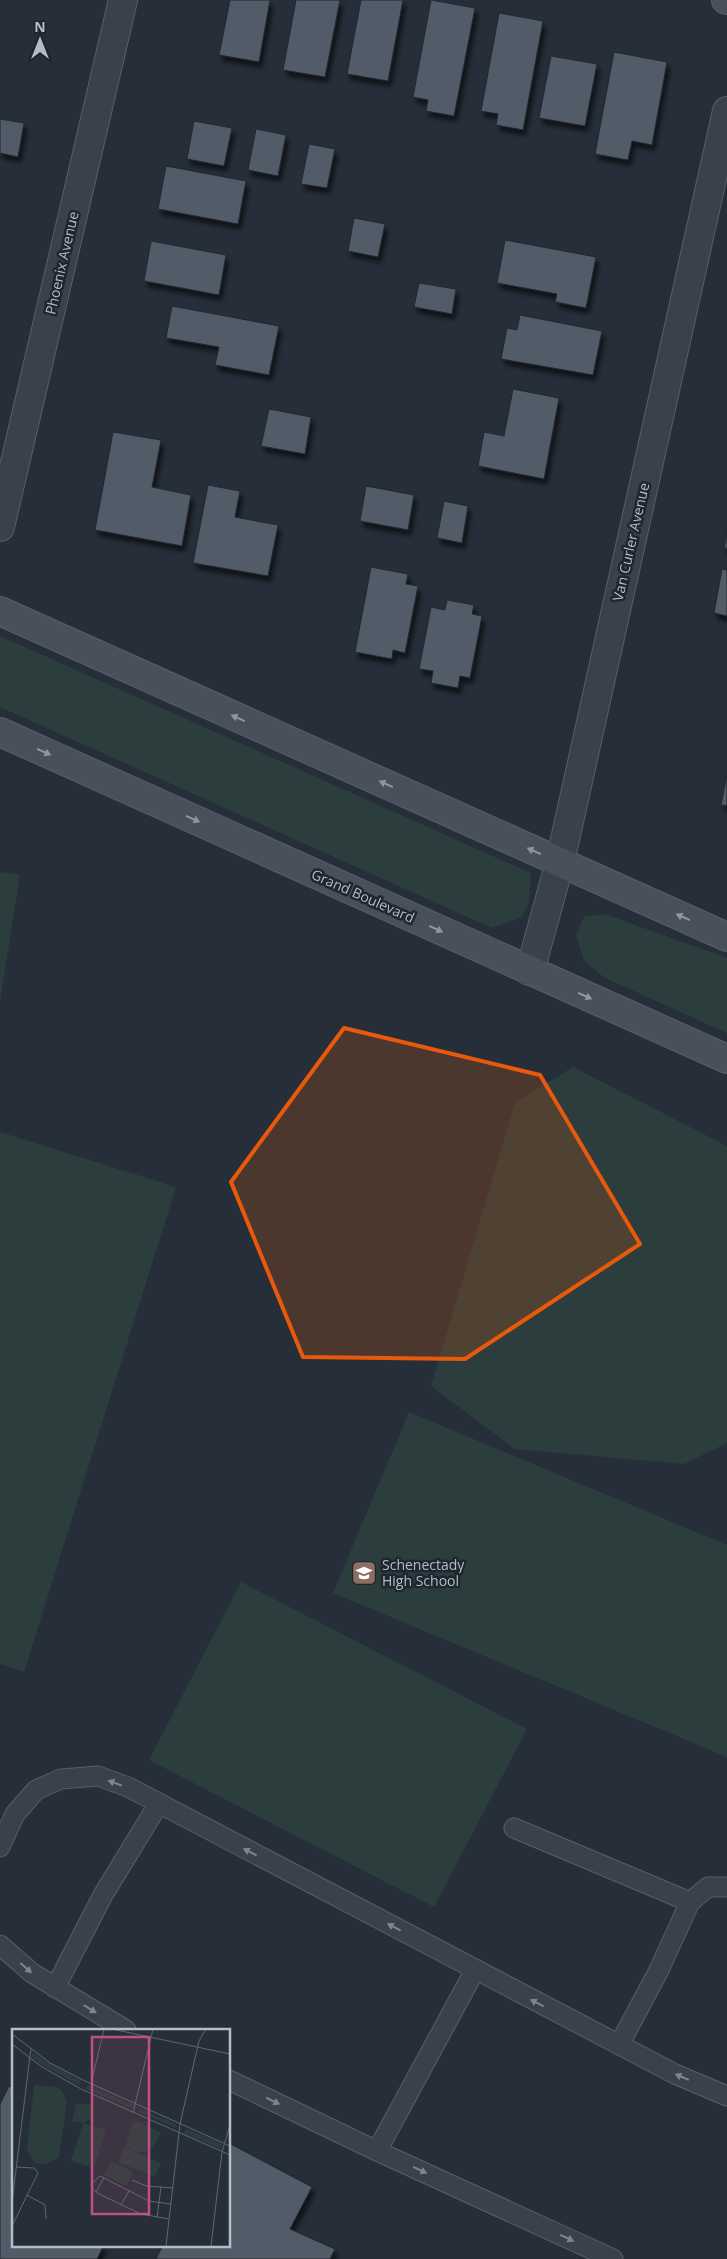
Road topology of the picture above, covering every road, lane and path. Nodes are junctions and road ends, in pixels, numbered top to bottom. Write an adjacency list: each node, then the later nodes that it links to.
1 (124, 0): 3 (street, Phoenix Avenue)
2 (727, 111): 6 (street, Van Curler Avenue)
3 (0, 527)
4 (0, 611): 6 (street, one-way to 4)
5 (0, 732): 8 (street, Grand Boulevard, one-way to 8)
6 (560, 862): 7 (street, one-way to 6); 8 (street, Van Curler Avenue)
7 (727, 937)
8 (530, 971): 9 (street, Grand Boulevard, one-way to 9)
9 (727, 1059)
10 (158, 1803): 12 (lane, one-way to 12); 16 (lane, one-way to 10); 17 (lane)
11 (514, 1828): 14 (lane)
12 (0, 1847)
13 (727, 1887): 14 (lane)
14 (690, 1902): 19 (lane)
15 (0, 1945): 17 (lane, one-way to 17)
16 (475, 1970): 19 (lane, one-way to 16); 22 (lane)
17 (55, 1988): 18 (lane, one-way to 18)
18 (124, 2029)
19 (619, 2045): 21 (lane, one-way to 19)
20 (230, 2080): 22 (lane, one-way to 22)
21 (727, 2096)
22 (377, 2151): 23 (lane, one-way to 23)
23 (612, 2259)

